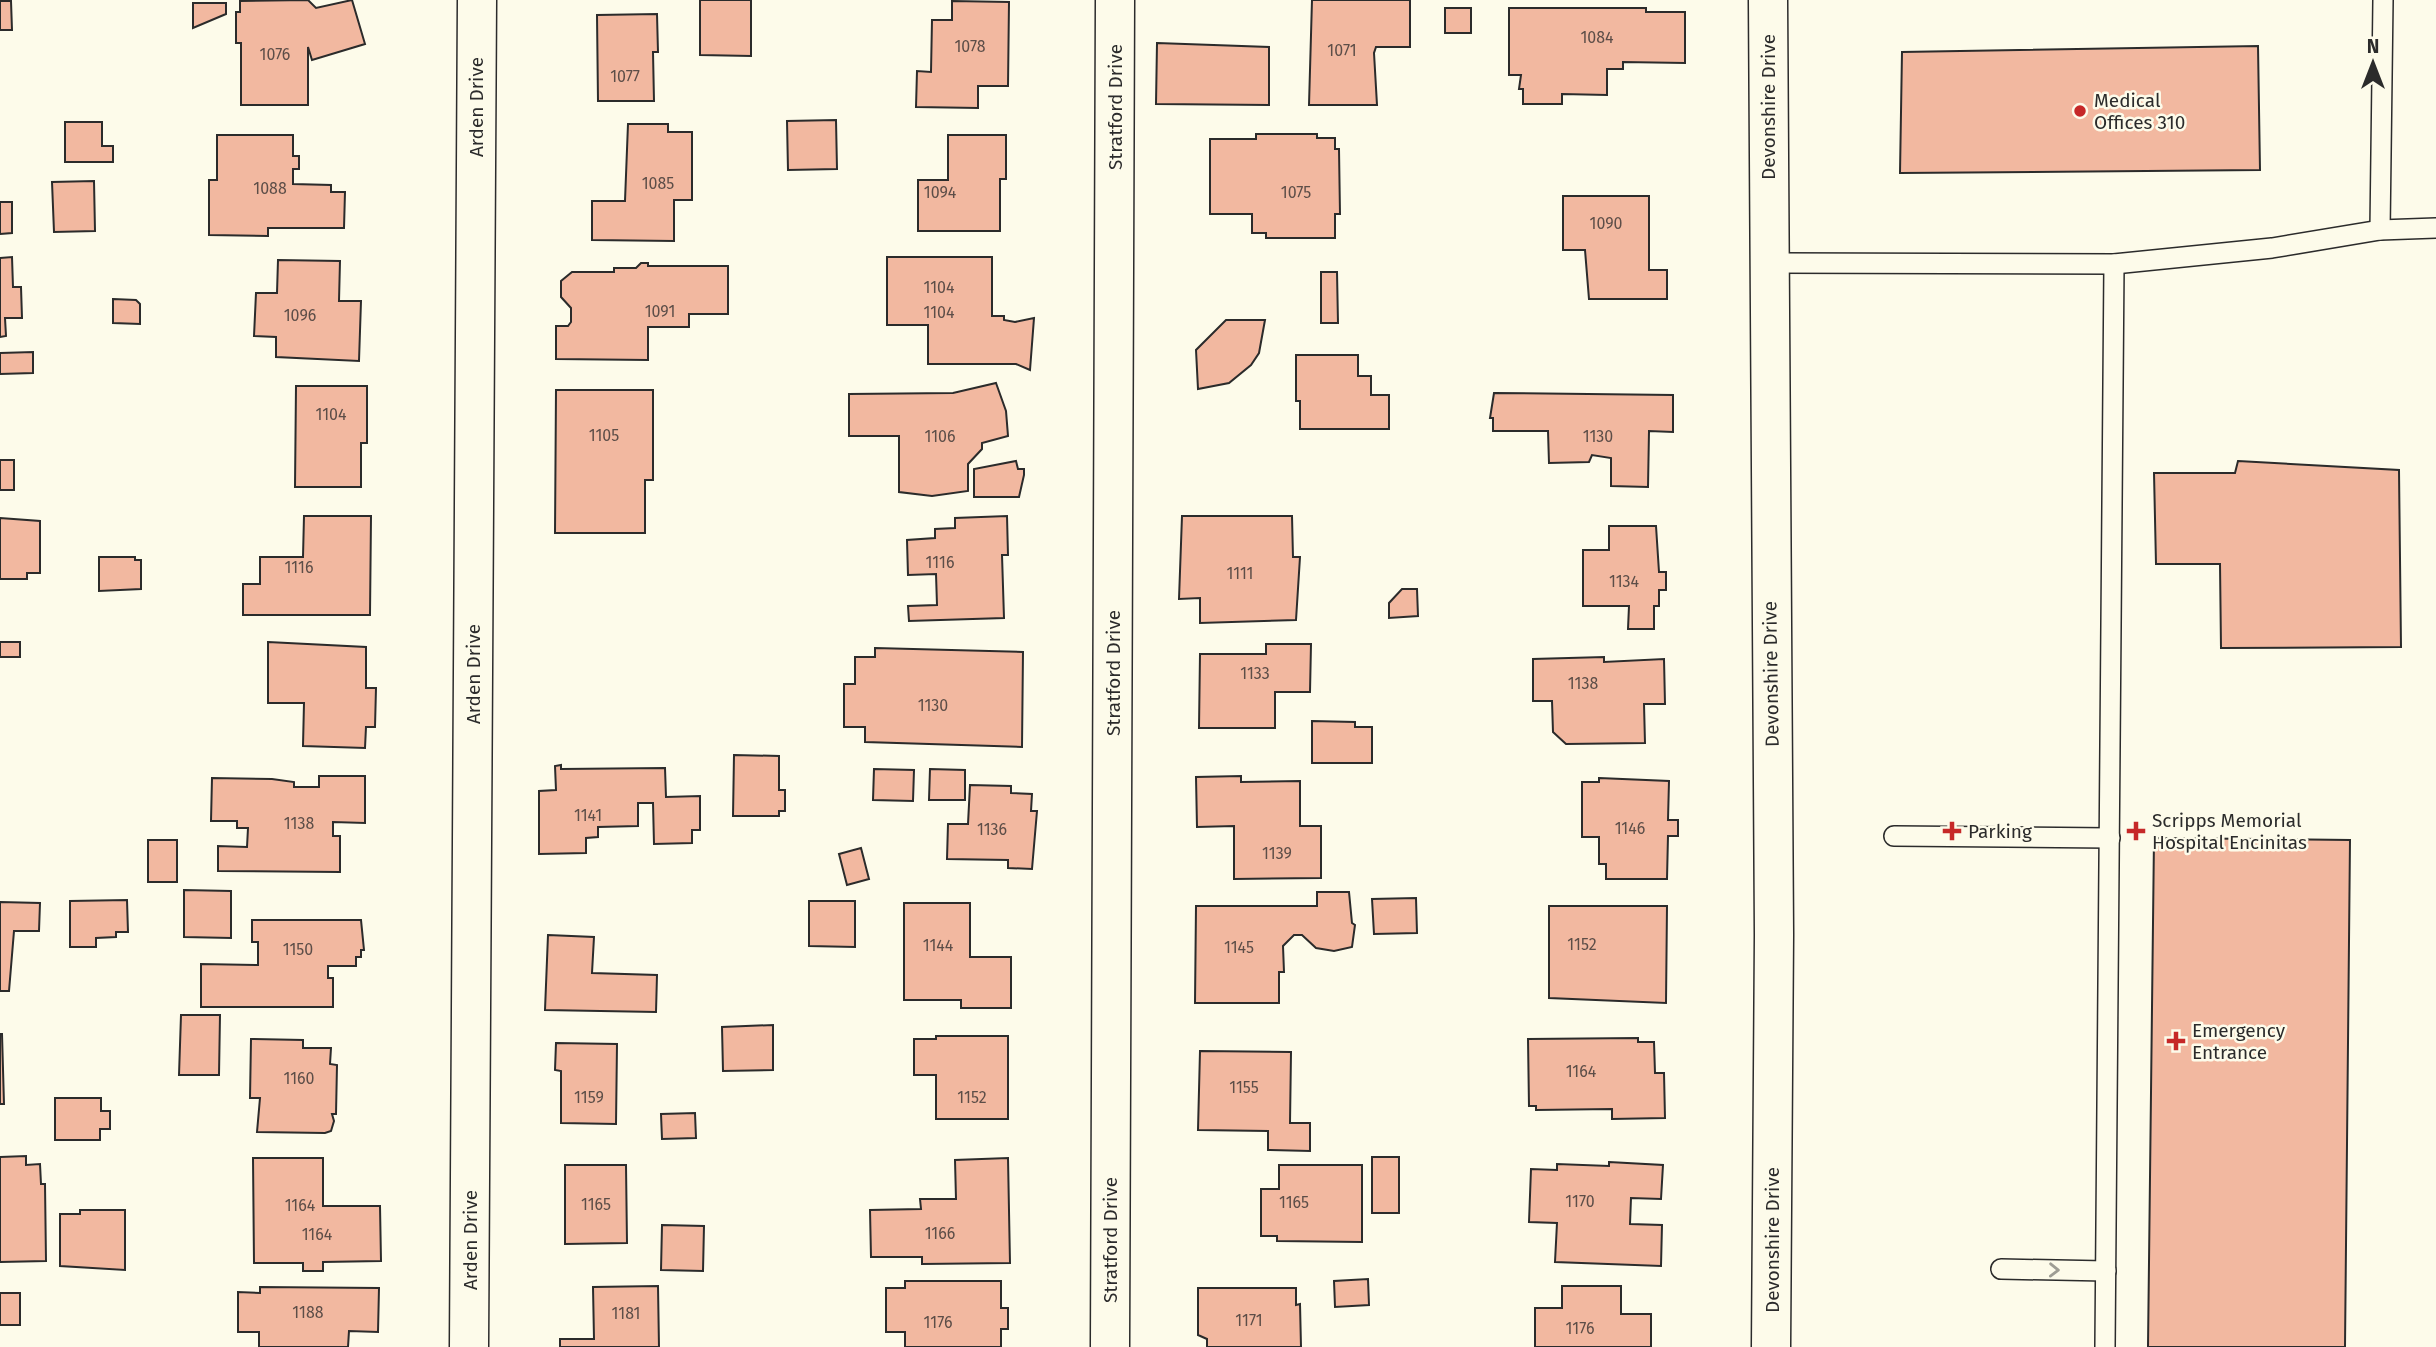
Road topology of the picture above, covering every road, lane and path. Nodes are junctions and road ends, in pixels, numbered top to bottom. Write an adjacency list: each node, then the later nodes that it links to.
1 (477, 0): 13 (street, Arden Drive)
2 (1115, 0): 14 (street, Stratford Drive)
3 (1768, 0): 7 (street, Devonshire Drive)
4 (2383, 0): 6 (lane)
5 (2436, 228): 6 (lane)
6 (2380, 230): 8 (lane)
7 (1768, 263): 8 (lane); 15 (street, Devonshire Drive)
8 (2114, 264): 10 (lane)
9 (1894, 835): 10 (lane)
10 (2110, 838): 12 (lane)
11 (2001, 1269): 12 (lane, one-way to 12)
12 (2106, 1271): 16 (lane)
13 (469, 1347)
14 (1110, 1347)
15 (1771, 1347)
16 (2105, 1347)

